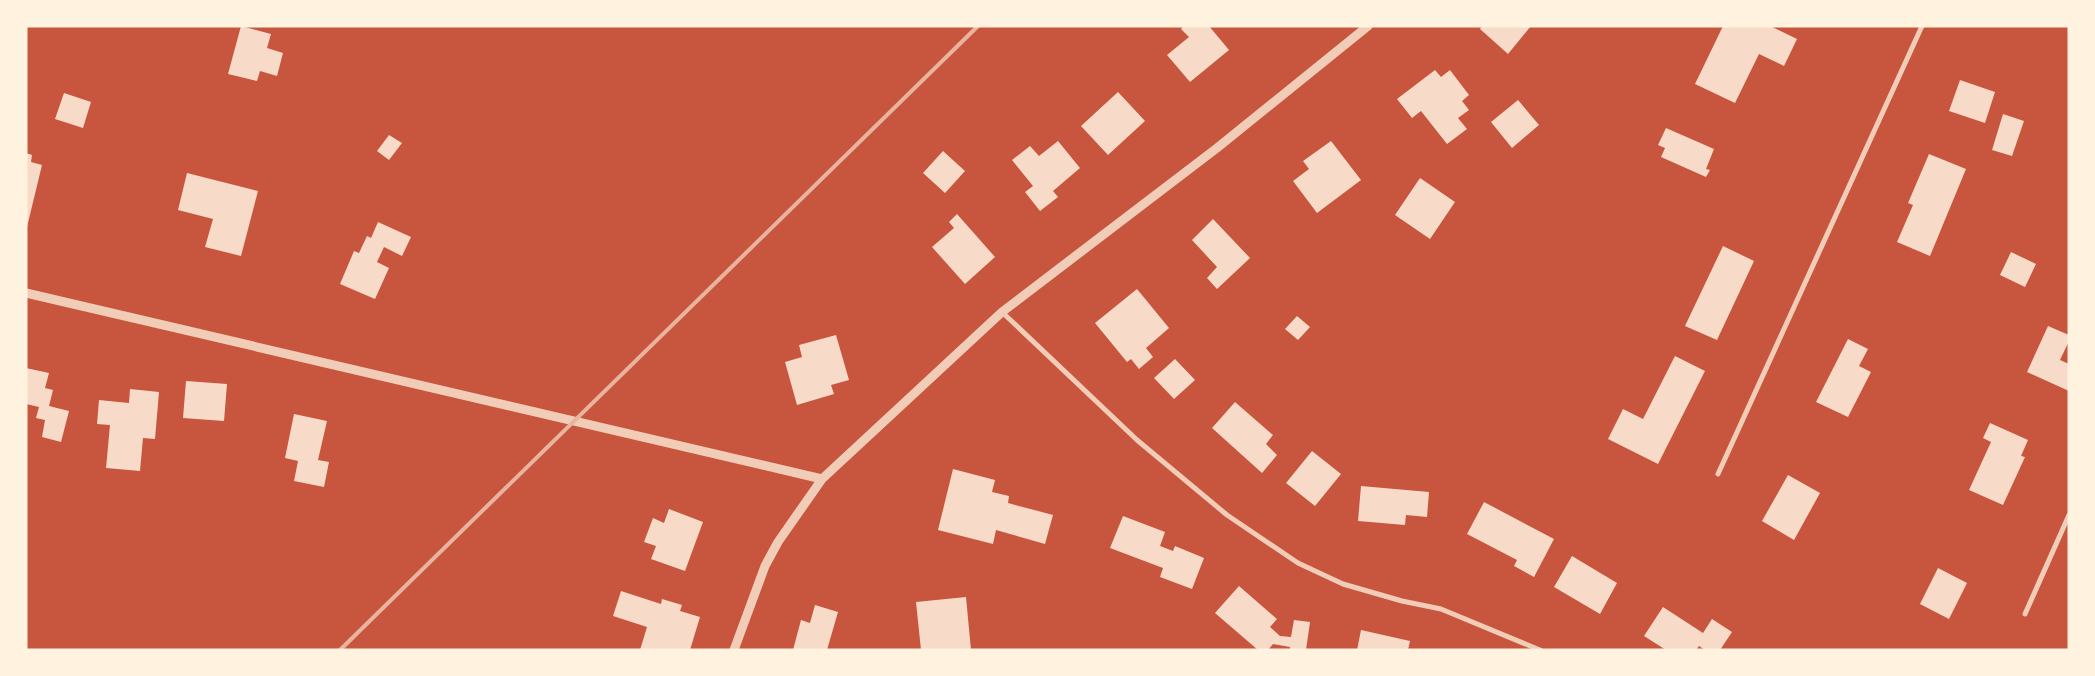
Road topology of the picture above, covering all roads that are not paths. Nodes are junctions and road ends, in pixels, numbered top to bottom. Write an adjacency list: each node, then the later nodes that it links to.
1 (1368, 26): 4 (street)
2 (1922, 26): 5 (street)
3 (26, 292): 6 (street)
4 (1002, 312): 6 (street); 10 (street)
5 (1718, 474)
6 (822, 479): 9 (street)
7 (2069, 515): 8 (street)
8 (2025, 614)
9 (734, 650)
10 (1540, 650)

